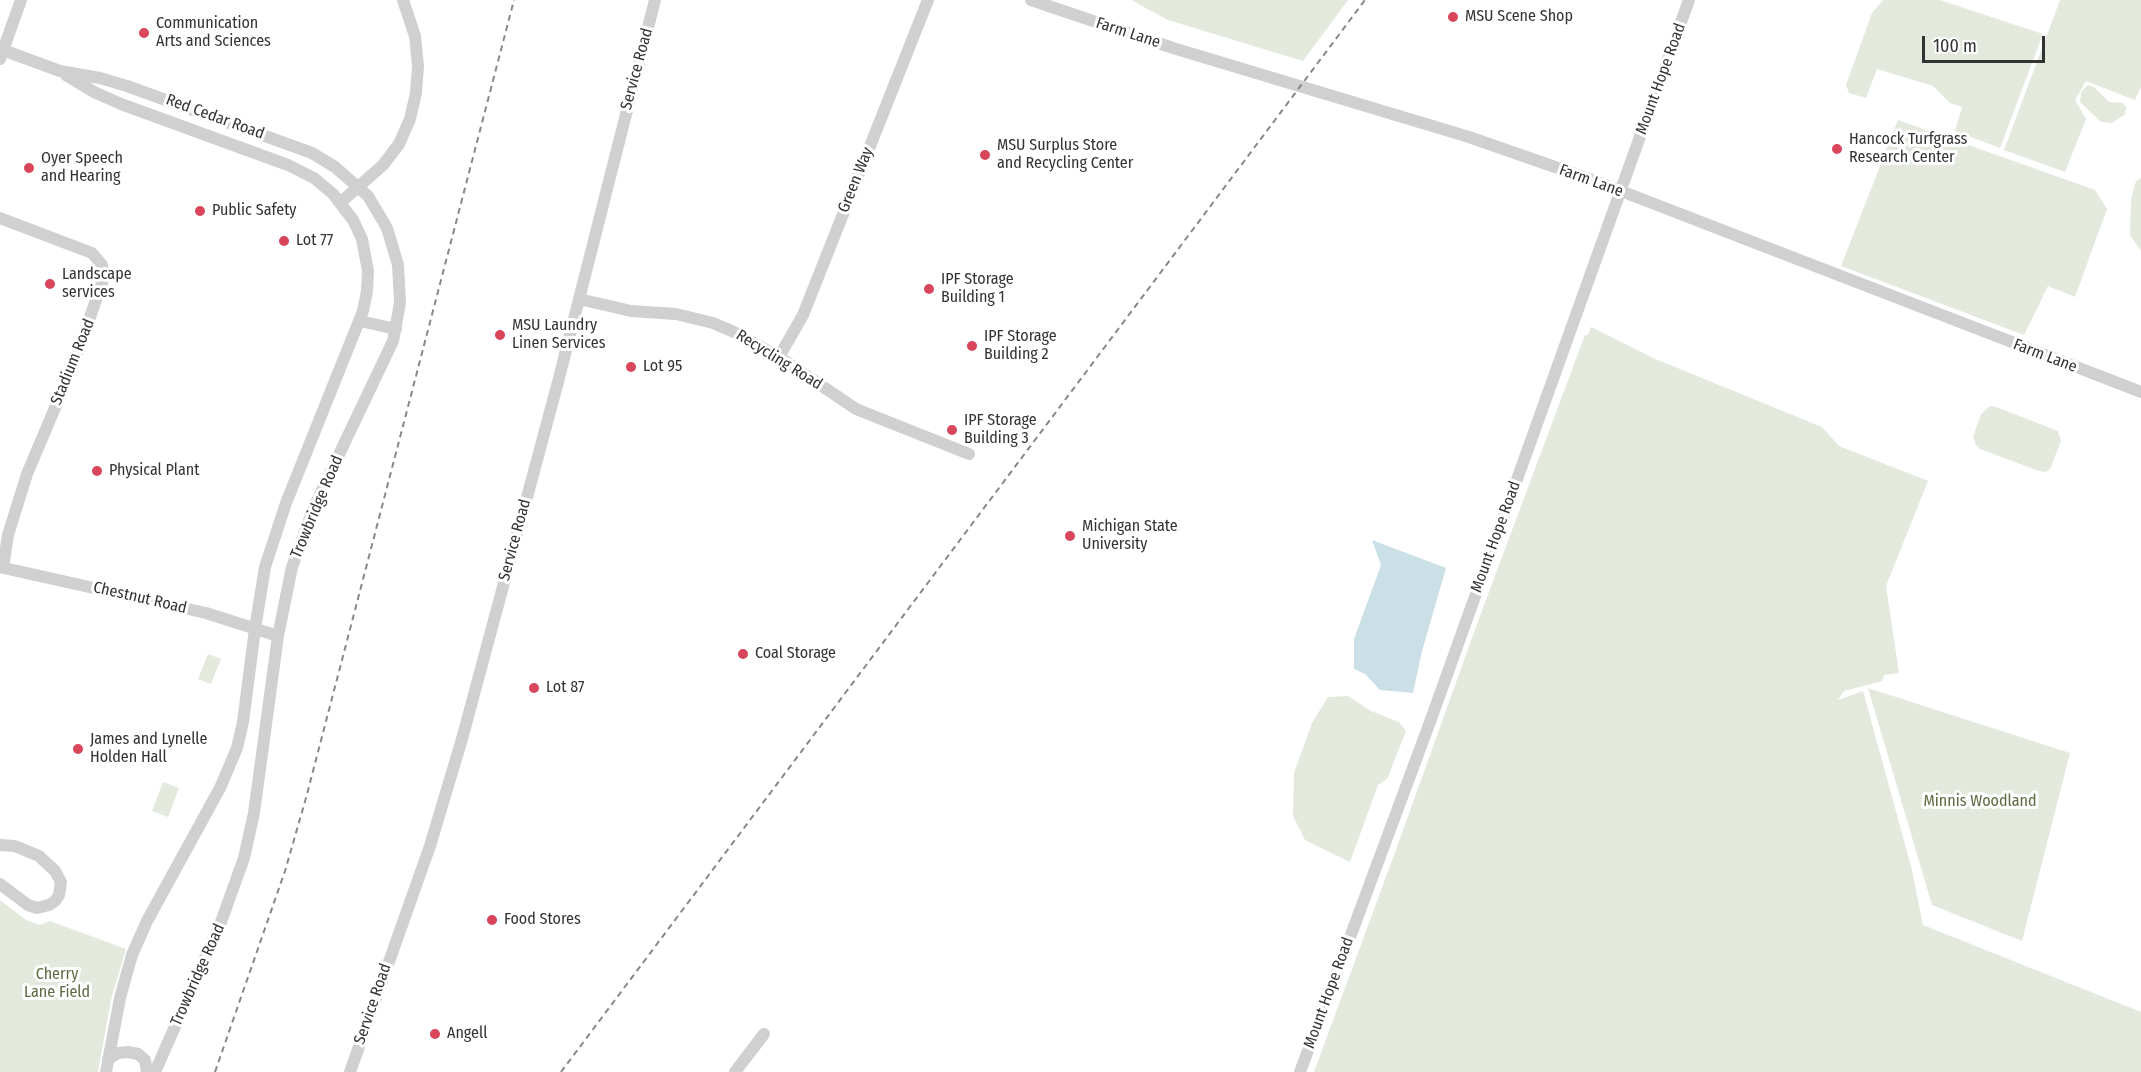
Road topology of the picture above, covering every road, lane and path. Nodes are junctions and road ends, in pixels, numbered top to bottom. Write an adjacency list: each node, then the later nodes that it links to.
1 (21, 0): 7 (street)
2 (403, 0): 13 (street)
3 (655, 0): 17 (street, Service Road)
4 (928, 0): 20 (street, Green Way)
5 (1031, 0): 14 (street, Farm Lane)
6 (1689, 0): 14 (street, Mount Hope Road)
7 (1, 53): 8 (street, Red Cedar Road)
8 (60, 71): 9 (street, Red Cedar Road); 10 (street, Red Cedar Road)
9 (190, 108): 10 (street); 11 (street, Red Cedar Road)
10 (183, 127): 12 (street, Red Cedar Road)
11 (295, 145): 12 (street); 13 (street, Red Cedar Road)
12 (288, 165): 15 (street, Red Cedar Road)
13 (359, 186): 15 (street); 19 (street, Trowbridge Road)
14 (1620, 191): 21 (street, Farm Lane); 34 (street, Mount Hope Road)
15 (341, 202): 18 (street, Trowbridge Road)
16 (0, 218): 23 (street, Stadium Road)
17 (579, 299): 20 (street, Recycling Road); 32 (street, Service Road)
18 (360, 321): 19 (street); 24 (street, Trowbridge Road)
19 (396, 329): 25 (street, Trowbridge Road)
20 (779, 357): 22 (street, Recycling Road)
21 (2141, 392)
22 (969, 454)
23 (2, 567): 24 (street, Chestnut Road)
24 (255, 629): 25 (street, Chestnut Road); 29 (street, Trowbridge Road)
25 (278, 636): 31 (street, Trowbridge Road)
26 (0, 845): 27 (street)
27 (0, 884)
28 (764, 1034): 33 (street)
29 (107, 1066): 30 (street)
30 (147, 1072)
31 (155, 1072)
32 (350, 1072)
33 (735, 1072)
34 (1300, 1072)

